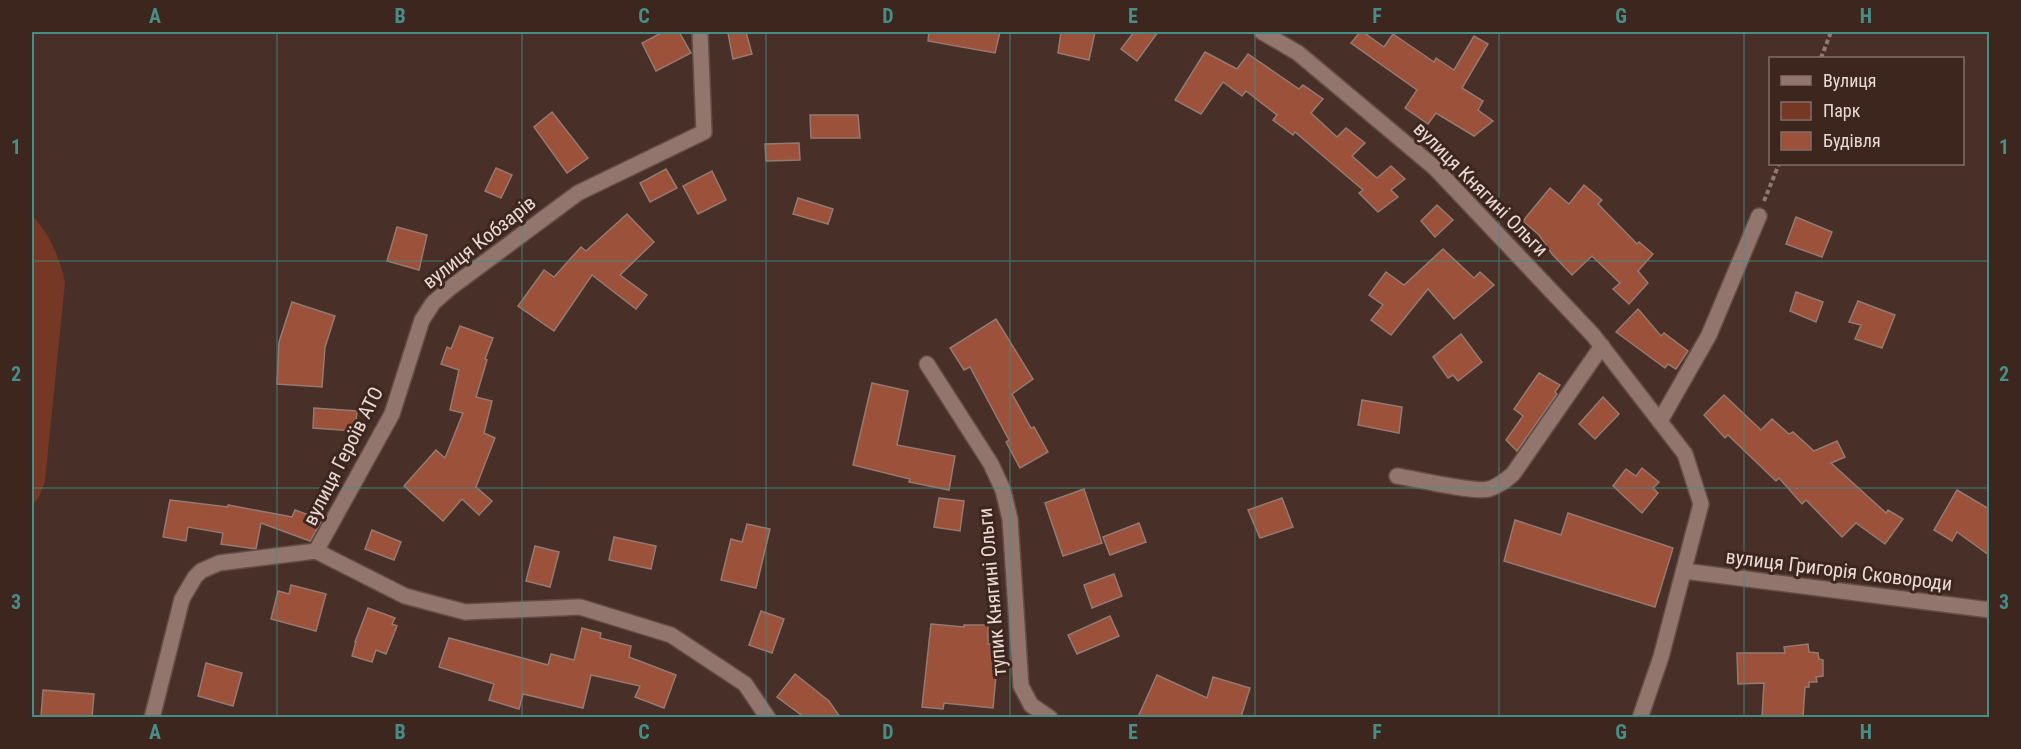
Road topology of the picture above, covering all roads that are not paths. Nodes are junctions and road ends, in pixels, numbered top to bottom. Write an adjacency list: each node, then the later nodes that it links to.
1 (700, 32): 8 (street, вулиця Героїв АТО)
2 (1262, 32): 4 (street, вулиця Княгині Ольги)
3 (1758, 216): 6 (street)
4 (1602, 346): 6 (street, вулиця Княгині Ольги); 7 (street)
5 (927, 364): 13 (street, тупик Княгині Ольги)
6 (1660, 421): 9 (street, вулиця Княгині Ольги)
7 (1397, 476)
8 (316, 551): 11 (street, вулиця Героїв АТО); 12 (street, вулиця Героїв АТО)
9 (1684, 571): 10 (street, вулиця Григорія Сковороди); 14 (street, вулиця Княгині Ольги)
10 (1989, 610)
11 (152, 717)
12 (768, 717)
13 (1050, 717)
14 (1640, 717)

